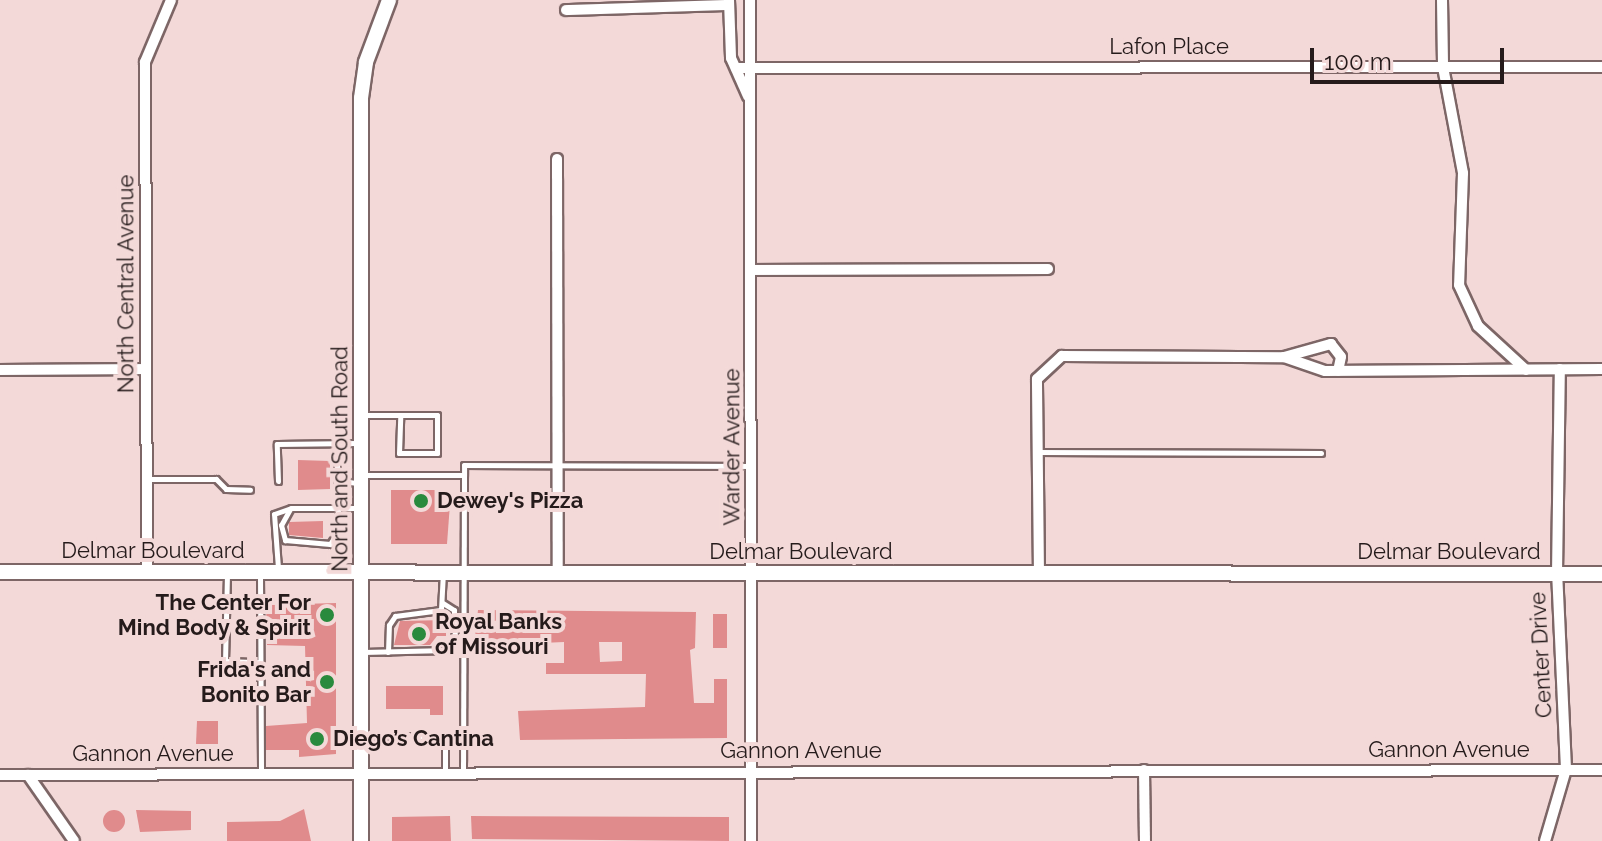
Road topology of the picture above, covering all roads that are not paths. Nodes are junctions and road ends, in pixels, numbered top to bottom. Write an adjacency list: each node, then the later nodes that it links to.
1 (171, 0): 16 (street, North Central Avenue)
2 (389, 0): 22 (main road, North and South Road)
3 (750, 0): 7 (street, Warder Avenue)
4 (1442, 0): 8 (street)
5 (729, 3): 6 (street); 10 (street, Warder Avenue)
6 (566, 10)
7 (750, 67): 8 (street, Lafon Place); 10 (street, Lafon Place); 11 (street, Warder Avenue)
8 (1443, 67): 9 (street, Lafon Place); 20 (street)
9 (1602, 67)
10 (736, 68): 11 (street, Warder Avenue)
11 (750, 101): 14 (street, Warder Avenue)
12 (557, 159): 28 (street)
13 (1048, 269): 14 (street)
14 (752, 270): 29 (street, Warder Avenue)
15 (1284, 357): 21 (street); 21 (street); 26 (street)
16 (146, 369): 19 (street); 31 (street, North Central Avenue)
17 (1560, 369): 18 (street); 20 (street); 48 (street, Center Drive)
18 (1602, 369)
19 (0, 370)
20 (1527, 370): 21 (street)
21 (1338, 371)
22 (362, 415): 23 (lane); 25 (main road, North and South Road)
23 (400, 415): 23 (lane)
24 (337, 443): 25 (lane); 32 (lane); 33 (lane)
25 (362, 443): 32 (main road, North and South Road)
26 (1038, 452): 27 (lane); 50 (street)
27 (1321, 453)
28 (558, 465): 29 (lane); 30 (lane); 43 (street)
29 (752, 466): 44 (street, Warder Avenue)
30 (464, 475): 32 (lane); 47 (lane)
31 (146, 479): 34 (lane); 39 (street, North Central Avenue)
32 (362, 479): 37 (main road, North and South Road)
33 (278, 481)
34 (250, 490)
35 (291, 508): 36 (lane); 36 (lane); 42 (lane)
36 (338, 508): 37 (lane)
37 (362, 508): 45 (main road, North and South Road)
38 (0, 572): 39 (main road, Delmar Boulevard)
39 (147, 572): 40 (main road, Delmar Boulevard)
40 (227, 573): 41 (main road, Delmar Boulevard); 54 (lane)
41 (260, 573): 42 (main road, Delmar Boulevard); 54 (lane)
42 (277, 573): 45 (main road, Delmar Boulevard)
43 (558, 573): 44 (main road, Delmar Boulevard); 47 (main road, Delmar Boulevard)
44 (752, 573): 50 (main road, Delmar Boulevard); 59 (street, Warder Avenue)
45 (362, 574): 46 (main road, Delmar Boulevard); 52 (main road, North and South Road)
46 (443, 574): 47 (main road, Delmar Boulevard); 51 (lane)
47 (465, 574): 61 (lane)
48 (1557, 574): 49 (main road, Delmar Boulevard); 50 (main road, Delmar Boulevard); 56 (street, Center Drive)
49 (1602, 574)
50 (1039, 575)
51 (443, 603): 53 (lane); 53 (lane)
52 (361, 652): 53 (lane); 55 (main road, North and South Road)
53 (388, 652)
54 (260, 662): 62 (lane)
55 (361, 736): 60 (lane); 63 (main road, North and South Road)
56 (1566, 769): 57 (street, Gannon Avenue); 58 (street, Gannon Avenue); 70 (street, Center Drive)
57 (1144, 770): 59 (street, Gannon Avenue); 69 (street)
58 (1602, 770)
59 (752, 771): 61 (street, Gannon Avenue); 68 (street, Warder Avenue)
60 (445, 773): 61 (street, Gannon Avenue); 63 (street, Gannon Avenue)
61 (463, 773)
62 (261, 774): 63 (street, Gannon Avenue); 65 (street, Gannon Avenue)
63 (360, 774): 67 (main road, North and South Road)
64 (0, 775): 65 (street, Gannon Avenue)
65 (28, 775): 66 (street)
66 (74, 841)
67 (361, 841)
68 (751, 841)
69 (1145, 841)
70 (1545, 841)

